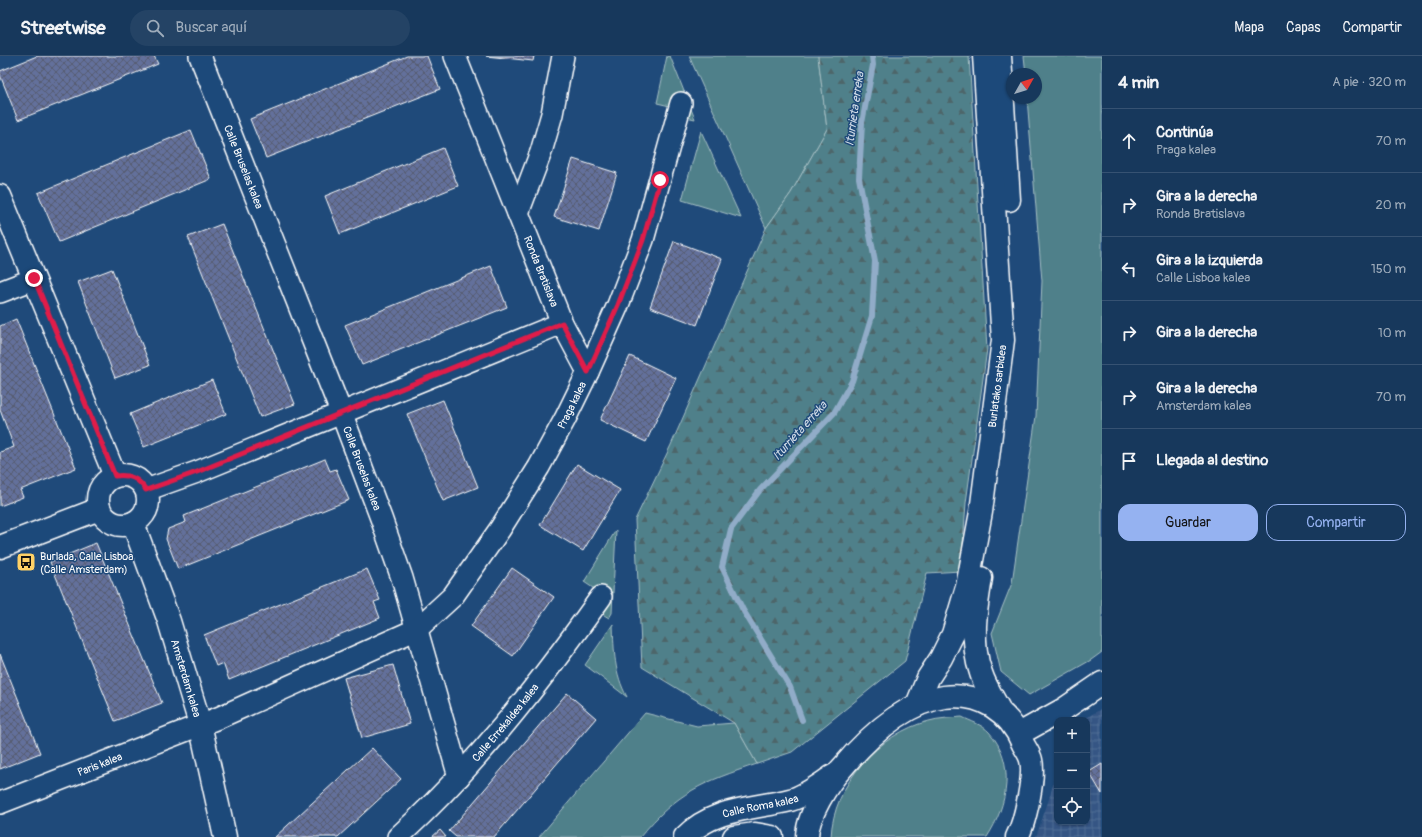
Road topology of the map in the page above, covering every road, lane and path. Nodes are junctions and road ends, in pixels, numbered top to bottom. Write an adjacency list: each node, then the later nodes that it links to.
1 (200, 56): 13 (street, Calle Bruselas kalea)
2 (454, 56): 8 (street, Ronda Bratislava)
3 (564, 56): 8 (street)
4 (984, 56): 22 (main road, Burlatako sarbidea)
5 (1000, 56): 23 (main road, Burlatako sarbidea)
6 (681, 103): 12 (street, Praga kalea)
7 (0, 196): 9 (main road)
8 (518, 213): 11 (street, Ronda Bratislava)
9 (34, 278): 10 (street); 14 (main road)
10 (0, 292)
11 (562, 323): 12 (street, Ronda Bratislava); 13 (street)
12 (588, 372): 20 (street, Praga kalea)
13 (341, 412): 15 (street); 20 (street, Calle Bruselas kalea)
14 (115, 476): 15 (main road); 16 (main road)
15 (146, 490): 17 (main road)
16 (99, 509): 17 (main road); 18 (main road)
17 (133, 523): 24 (main road, Amsterdam kalea)
18 (0, 547)
19 (601, 597): 27 (street, Calle Errekaldea kalea)
20 (417, 629): 24 (street, Praga kalea); 27 (street, Calle Bruselas kalea)
21 (1102, 683): 25 (main road)
22 (917, 705): 23 (main road); 26 (main road)
23 (999, 709): 25 (main road)
24 (200, 724): 28 (street, Paris kalea); 29 (main road, Amsterdam kalea)
25 (1019, 734): 35 (main road)
26 (837, 773): 31 (main road, Calle Roma kalea); 34 (main road)
27 (459, 777): 30 (street, Calle Errekaldea kalea)
28 (0, 804)
29 (225, 837)
30 (398, 837)
31 (685, 837)
32 (734, 837): 33 (main road)
33 (772, 837)
34 (807, 837)
35 (1017, 837)

